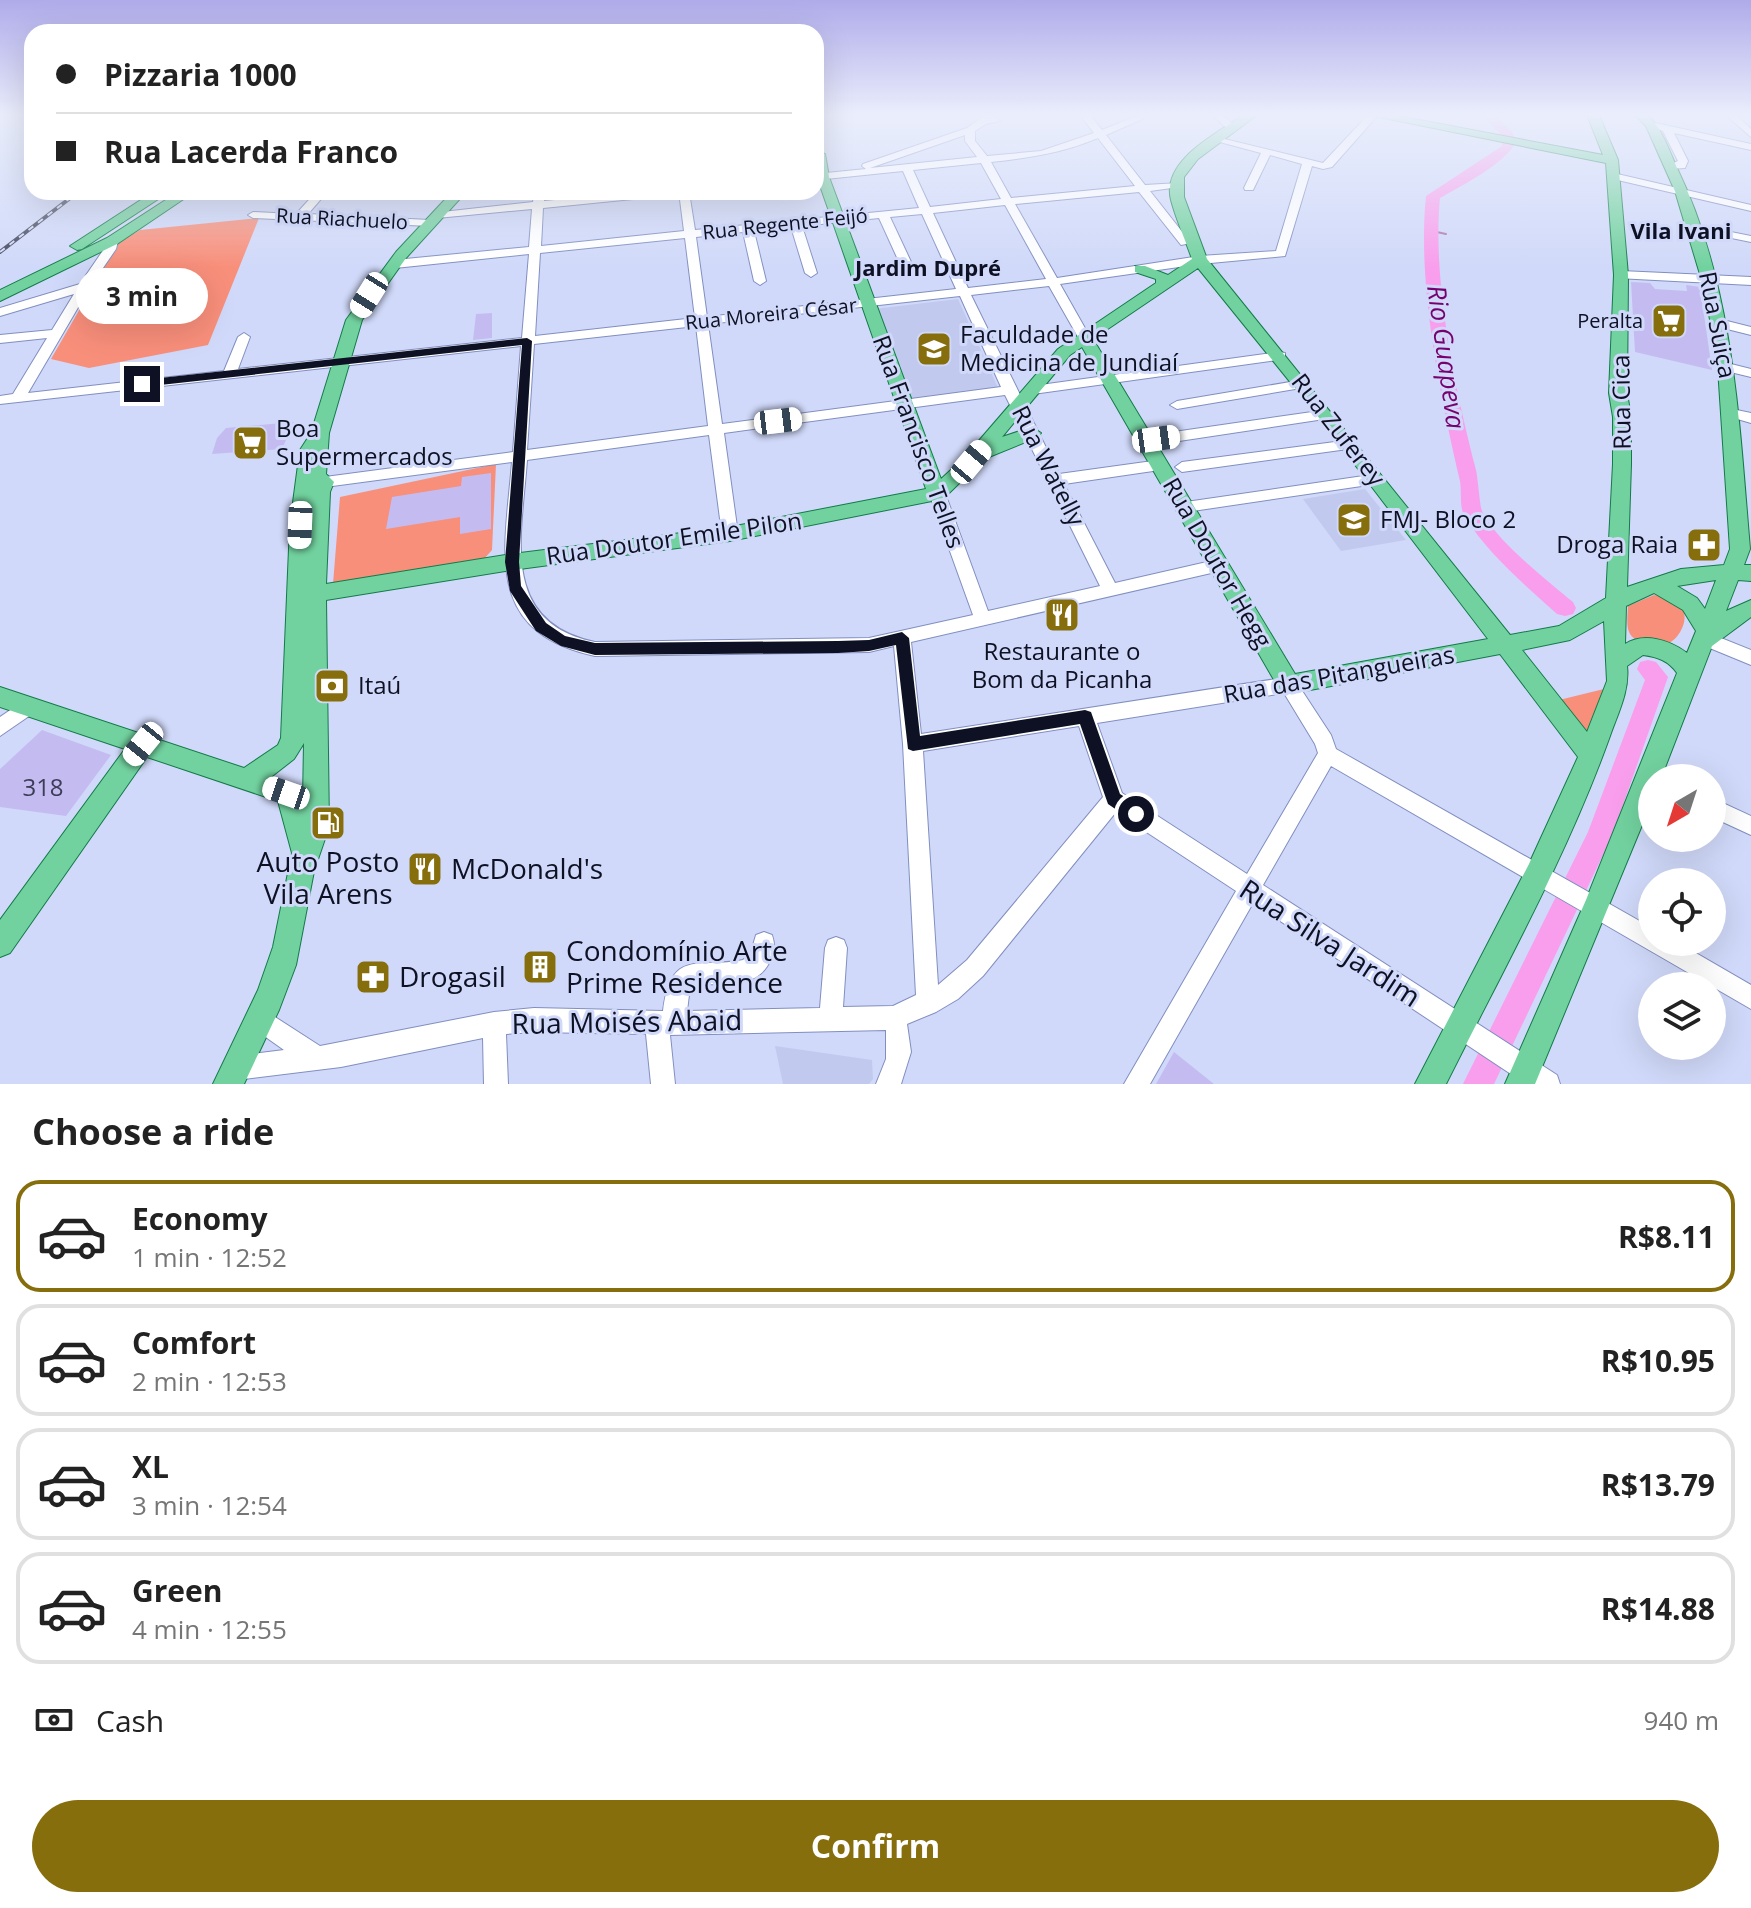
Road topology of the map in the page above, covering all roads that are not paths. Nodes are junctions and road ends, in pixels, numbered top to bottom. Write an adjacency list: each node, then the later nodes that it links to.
1 (824, 166): 13 (street); 14 (street); 32 (main road, Rua Francisco Telles)
2 (869, 166): 13 (street)
3 (940, 166): 12 (street)
4 (987, 166): 26 (street, Rua Doutor Hegg)
5 (1125, 166): 16 (street)
6 (1185, 166): 15 (main road)
7 (1260, 166): 17 (street)
8 (1307, 166): 43 (street)
9 (1604, 166): 11 (main road)
10 (1672, 166): 18 (main road, Rua Suiça)
11 (1613, 168): 18 (street); 49 (main road, Rua Cica)
12 (907, 169): 14 (street); 28 (street, Rua Watelly)
13 (854, 171): 14 (street)
14 (873, 172)
15 (1175, 185): 16 (street, Rua Regente Feijó); 38 (main road)
16 (1143, 188): 26 (street, Rua Regente Feijó); 38 (street)
17 (1249, 188)
18 (1682, 191): 27 (street); 36 (main road, Rua Suiça)
19 (151, 200): 42 (main road)
20 (175, 200): 40 (main road)
21 (315, 200): 31 (street)
22 (452, 200): 33 (main road)
23 (529, 200): 33 (street, Rua Riachuelo)
24 (539, 200): 41 (street)
25 (685, 200): 37 (street)
26 (1006, 201): 28 (street, Rua Regente Feijó); 53 (street, Rua Doutor Hegg)
27 (1751, 208)
28 (926, 209): 29 (street, Rua Regente Feijó); 57 (street, Rua Watelly)
29 (883, 214): 32 (street, Rua Regente Feijó); 45 (street)
30 (253, 215): 31 (street, Rua Riachuelo)
31 (299, 217): 33 (street, Rua Riachuelo)
32 (838, 218): 34 (street, Rua Regente Feijó); 59 (main road, Rua Francisco Telles)
33 (434, 219): 44 (main road)
34 (795, 223): 35 (street, Rua Regente Feijó); 48 (street)
35 (748, 228): 37 (street, Rua Regente Feijó); 50 (street)
36 (1696, 228): 39 (street); 51 (main road, Rua Suiça)
37 (690, 234): 41 (street, Rua Regente Feijó); 61 (street)
38 (1185, 236): 43 (main road)
39 (1751, 239)
40 (112, 241): 42 (main road); 46 (street)
41 (533, 251): 44 (street, Rua Regente Feijó); 68 (street)
42 (78, 252): 46 (street); 56 (main road); 58 (main road)
43 (1200, 260): 47 (street, Rua Moreira César); 54 (main road); 69 (main road, Rua Zuferey)
44 (395, 264): 70 (main road)
45 (906, 264)
46 (99, 267): 55 (street)
47 (1140, 269): 53 (street, Rua Moreira César); 54 (main road)
48 (811, 273)
49 (1621, 275): 51 (street); 108 (main road, Rua Cica)
50 (760, 281)
51 (1709, 281): 52 (street); 62 (main road, Rua Suiça)
52 (1751, 281)
53 (1053, 282): 57 (street, Rua Moreira César); 66 (street, Rua Doutor Hegg)
54 (1162, 286): 66 (main road)
55 (84, 287): 60 (street); 64 (street)
56 (0, 288)
57 (965, 291): 59 (street, Rua Moreira César); 78 (street, Rua Watelly)
58 (0, 296)
59 (867, 303): 61 (street, Rua Moreira César); 81 (main road, Rua Francisco Telles)
60 (0, 312)
61 (703, 321): 68 (street, Rua Moreira César); 85 (street)
62 (1719, 323): 63 (street); 71 (main road, Rua Suiça)
63 (1751, 331)
64 (57, 333): 67 (street); 77 (street)
65 (244, 337): 73 (street)
66 (1084, 337): 74 (main road, Rua Doutor Hegg); 76 (main road)
67 (0, 339)
68 (527, 341): 70 (street, Rua Moreira César); 90 (street)
69 (1280, 356): 74 (street); 75 (main road, Rua Zuferey)
70 (340, 363): 73 (street, Rua Moreira César); 86 (main road)
71 (1727, 367): 72 (street); 82 (main road, Rua Suiça)
72 (1751, 373)
73 (229, 374): 77 (street, Rua Moreira César)
74 (1109, 379): 76 (street); 88 (main road, Rua Doutor Hegg)
75 (1302, 384): 80 (street); 83 (main road, Rua Zuferey)
76 (1033, 390): 78 (main road)
77 (18, 398): 79 (street, Rua Moreira César)
78 (1013, 398): 81 (street); 87 (street, Rua Watelly); 91 (main road)
79 (0, 400)
80 (1177, 405)
81 (903, 406): 85 (street); 97 (main road, Rua Francisco Telles)
82 (1732, 413): 84 (street); 101 (main road, Rua Suiça)
83 (1326, 415): 88 (street); 89 (main road, Rua Zuferey)
84 (1751, 418)
85 (715, 429): 90 (street); 99 (street)
86 (320, 433): 96 (main road); 100 (main road)
87 (1032, 433): 91 (main road); 95 (street, Rua Watelly)
88 (1146, 441): 92 (main road, Rua Doutor Hegg)
89 (1350, 445): 93 (street); 94 (main road, Rua Zuferey)
90 (518, 455): 96 (street); 102 (street)
91 (971, 462): 97 (main road)
92 (1160, 465): 95 (street); 98 (main road, Rua Doutor Hegg)
93 (1182, 467)
94 (1377, 479): 98 (street); 113 (main road, Rua Zuferey)
95 (1056, 480): 106 (street, Rua Watelly)
96 (325, 482): 107 (main road)
97 (937, 493): 99 (main road, Rua Doutor Emile Pilon); 110 (street, Rua Francisco Telles)
98 (1186, 507): 103 (main road, Rua Doutor Hegg)
99 (730, 534): 102 (main road, Rua Doutor Emile Pilon)
100 (300, 548): 107 (main road); 127 (main road)
101 (1746, 553): 104 (main road, Rua Suiça)
102 (512, 562): 107 (main road, Rua Doutor Emile Pilon); 112 (street)
103 (1220, 565): 106 (street); 117 (main road, Rua Doutor Hegg)
104 (1742, 572): 105 (main road, Rua das Pitangueiras); 111 (main road, Rua Suiça)
105 (1657, 584): 108 (main road, Rua das Pitangueiras); 111 (main road)
106 (1109, 588): 110 (street)
107 (317, 593): 132 (main road)
108 (1616, 602): 113 (main road, Rua das Pitangueiras); 114 (main road, Rua Cica)
109 (1751, 608): 111 (main road)
110 (982, 617): 112 (street)
111 (1707, 635): 115 (street); 116 (main road, Rua Suiça)
112 (902, 638): 122 (street)
113 (1506, 646): 117 (main road, Rua das Pitangueiras); 125 (main road, Rua Zuferey)
114 (1615, 653): 116 (main road); 125 (main road, Rua Cica)
115 (1751, 658)
116 (1690, 676): 126 (main road, Rua Suiça)
117 (1289, 685): 120 (street, Rua das Pitangueiras); 124 (street)
118 (0, 697): 119 (main road)
119 (25, 708): 121 (street); 123 (main road)
120 (1085, 716): 122 (street, Rua das Pitangueiras); 128 (street)
121 (0, 728)
122 (913, 744): 142 (street)
123 (135, 754): 127 (main road); 137 (main road)
124 (1328, 754): 133 (street); 134 (street)
125 (1591, 755): 133 (main road, Rua Cica)
126 (1657, 764)
127 (247, 780): 132 (main road)
128 (1114, 799): 134 (street, Rua Silva Jardim); 142 (street)
129 (1638, 806): 135 (main road, Rua Suiça)
130 (1726, 814): 131 (street)
131 (1751, 826)
132 (304, 850): 145 (main road)
133 (1543, 876): 135 (street); 148 (main road, Rua Cica)
134 (1247, 889): 148 (street, Rua Silva Jardim); 155 (street)
135 (1591, 904): 136 (street); 150 (main road, Rua Suiça)
136 (1638, 932)
137 (0, 943)
138 (764, 943): 146 (street)
139 (836, 948): 144 (street)
140 (1680, 956): 141 (street)
141 (1751, 998)
142 (928, 1004): 143 (street)
143 (894, 1018): 144 (street, Rua Moisés Abaid); 154 (street)
144 (831, 1019): 146 (street, Rua Moisés Abaid)
145 (261, 1020): 149 (street); 151 (main road)
146 (666, 1022): 147 (street, Rua Moisés Abaid); 153 (street)
147 (494, 1024): 149 (street, Rua Moisés Abaid); 152 (street)
148 (1469, 1033): 150 (street, Rua Silva Jardim); 156 (main road, Rua Cica)
149 (314, 1056): 151 (street, Rua Moisés Abaid)
150 (1526, 1074)
151 (232, 1076)
152 (496, 1084)
153 (663, 1084)
154 (888, 1084)
155 (1136, 1084)
156 (1430, 1084)

